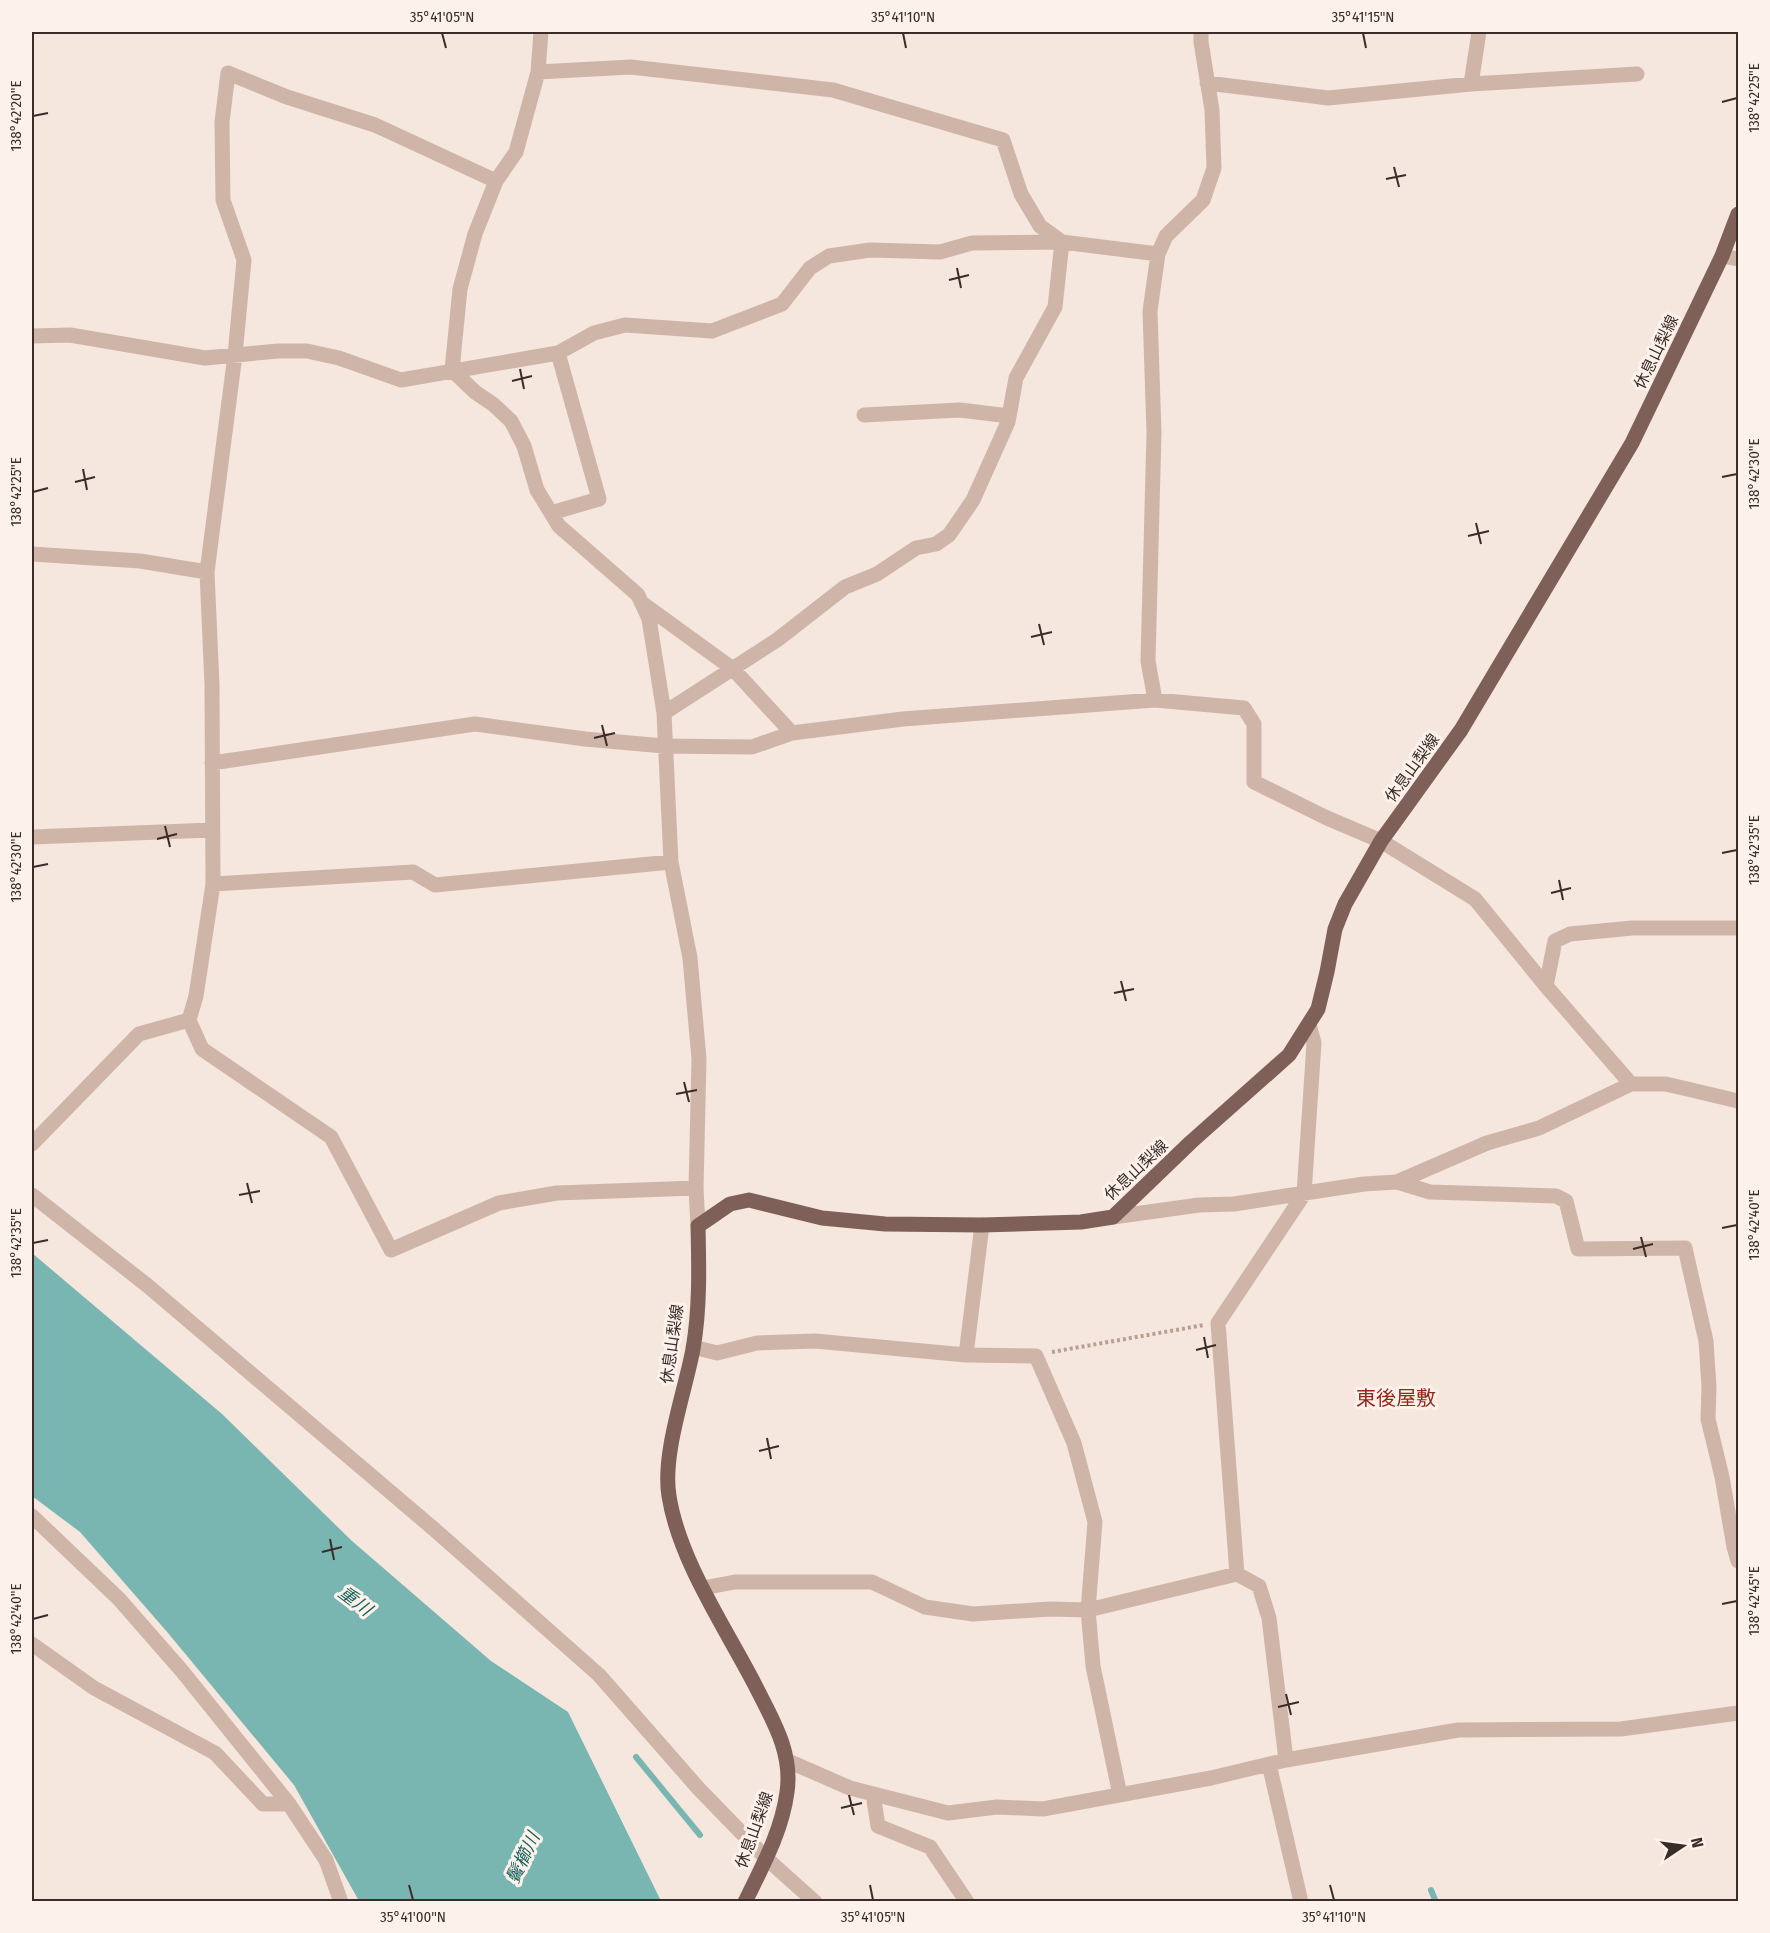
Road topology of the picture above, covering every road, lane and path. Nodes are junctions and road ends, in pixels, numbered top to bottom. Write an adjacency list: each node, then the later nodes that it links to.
1 (541, 32): 4 (street)
2 (1201, 32): 6 (street)
3 (1479, 32): 7 (street)
4 (538, 72): 8 (street); 10 (street)
5 (1637, 74): 7 (street)
6 (1208, 83): 7 (street); 11 (street)
7 (1471, 84)
8 (496, 181): 16 (street); 17 (street)
9 (1738, 214): 12 (main road, 休息山梨線)
10 (1062, 242): 11 (street); 15 (street); 19 (street)
11 (1158, 254): 25 (street)
12 (1722, 256): 13 (street); 32 (main road, 休息山梨線)
13 (1738, 259)
14 (32, 336): 16 (street)
15 (558, 353): 17 (street); 20 (street)
16 (235, 355): 17 (street); 22 (street)
17 (452, 370): 20 (street)
18 (864, 416): 19 (street)
19 (1010, 416): 24 (street)
20 (551, 513): 23 (street)
21 (32, 554): 22 (street)
22 (207, 572): 29 (street)
23 (642, 603): 24 (street); 26 (street)
24 (733, 669): 26 (street); 27 (street)
25 (1155, 700): 27 (street); 32 (street)
26 (664, 713): 28 (street)
27 (792, 733): 28 (street)
28 (664, 746): 29 (street); 33 (street)
29 (212, 763): 30 (street)
30 (212, 830): 31 (street); 34 (street)
31 (32, 837)
32 (1382, 841): 36 (street); 38 (main road, 休息山梨線)
33 (671, 862): 34 (street); 43 (street)
34 (213, 884): 37 (street)
35 (1738, 928): 36 (street)
36 (1546, 986): 39 (street)
37 (189, 1020): 41 (street); 43 (street)
38 (1310, 1024): 44 (street); 46 (main road, 休息山梨線)
39 (1631, 1084): 40 (street); 42 (street)
40 (1738, 1101)
41 (32, 1144)
42 (1397, 1182): 44 (street); 54 (street)
43 (696, 1188): 48 (street)
44 (1304, 1194): 46 (street); 49 (street)
45 (32, 1195): 66 (street)
46 (1113, 1217): 47 (main road, 休息山梨線)
47 (982, 1225): 48 (main road, 休息山梨線); 51 (street)
48 (698, 1226): 50 (main road, 休息山梨線)
49 (1218, 1323): 52 (path); 55 (street)
50 (693, 1347): 51 (street); 56 (main road, 休息山梨線)
51 (966, 1355): 52 (street)
52 (1036, 1356): 57 (street)
53 (32, 1516): 65 (street)
54 (1738, 1561)
55 (1237, 1574): 57 (street); 60 (street)
56 (703, 1588): 57 (street); 61 (main road, 休息山梨線)
57 (1088, 1610): 64 (street)
58 (32, 1644): 65 (street)
59 (1738, 1713): 60 (street)
60 (1286, 1760): 62 (street)
61 (788, 1761): 63 (street); 66 (main road, 休息山梨線)
62 (1269, 1764): 64 (street); 71 (street)
63 (873, 1794): 64 (street); 70 (street)
64 (1120, 1794)
65 (290, 1804): 67 (street)
66 (766, 1858): 68 (main road, 休息山梨線); 69 (street)
67 (341, 1902)
68 (745, 1902)
69 (814, 1902)
70 (967, 1902)
71 (1301, 1902)

